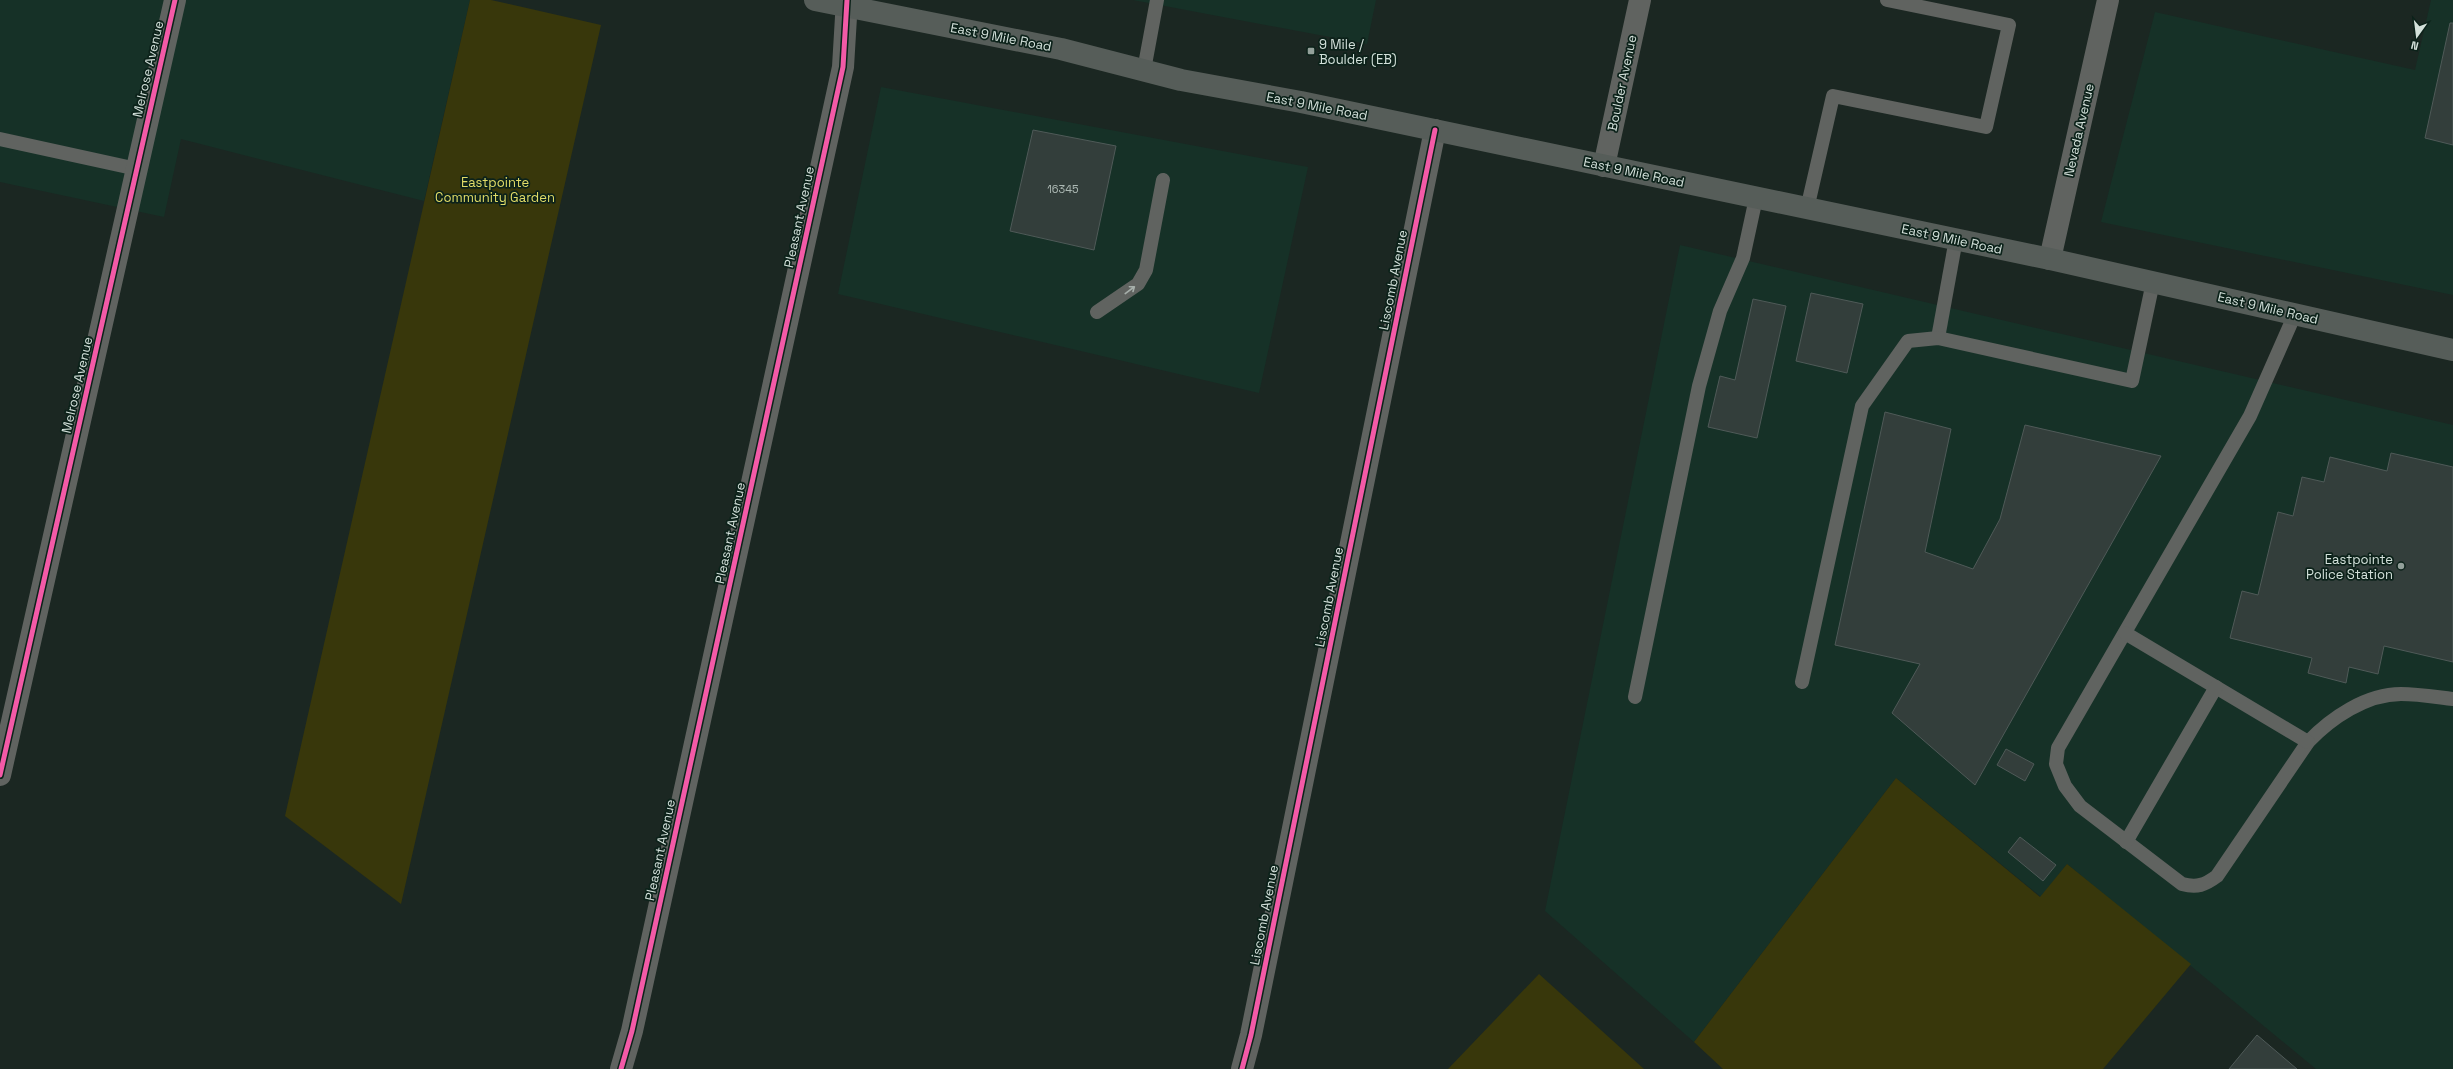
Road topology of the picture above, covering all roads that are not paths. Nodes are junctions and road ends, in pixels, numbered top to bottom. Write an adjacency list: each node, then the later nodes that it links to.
1 (175, 0): 12 (street, Melrose Avenue)
2 (815, 0): 7 (main road, East 9 Mile Road)
3 (1157, 0): 8 (lane)
4 (1640, 0): 11 (street, Boulder Avenue)
5 (1887, 0): 15 (lane)
6 (2108, 0): 17 (street, Nevada Avenue)
7 (847, 3): 8 (main road, East 9 Mile Road); 31 (street, Pleasant Avenue)
8 (1144, 70): 9 (main road, East 9 Mile Road)
9 (1435, 130): 11 (main road, East 9 Mile Road); 32 (street, Liscomb Avenue)
10 (0, 139): 12 (lane)
11 (1604, 166): 14 (main road, East 9 Mile Road)
12 (137, 169): 29 (street, Melrose Avenue)
13 (1163, 180): 19 (lane, one-way to 13)
14 (1756, 198): 15 (main road, East 9 Mile Road); 26 (lane)
15 (1807, 209): 16 (main road, East 9 Mile Road)
16 (1956, 239): 17 (main road, East 9 Mile Road); 21 (lane)
17 (2050, 259): 18 (main road, East 9 Mile Road)
18 (2154, 282): 20 (main road, East 9 Mile Road); 21 (lane)
19 (1097, 312)
20 (2295, 314): 22 (main road, East 9 Mile Road); 23 (lane)
21 (1938, 338): 24 (lane)
22 (2453, 350)
23 (2125, 633): 25 (lane); 30 (lane)
24 (1802, 682)
25 (2216, 687): 28 (lane); 30 (lane)
26 (1635, 697)
27 (2453, 699): 28 (lane)
28 (2308, 742): 30 (lane)
29 (0, 774)
30 (2126, 842)
31 (621, 1069)
32 (1242, 1069)

